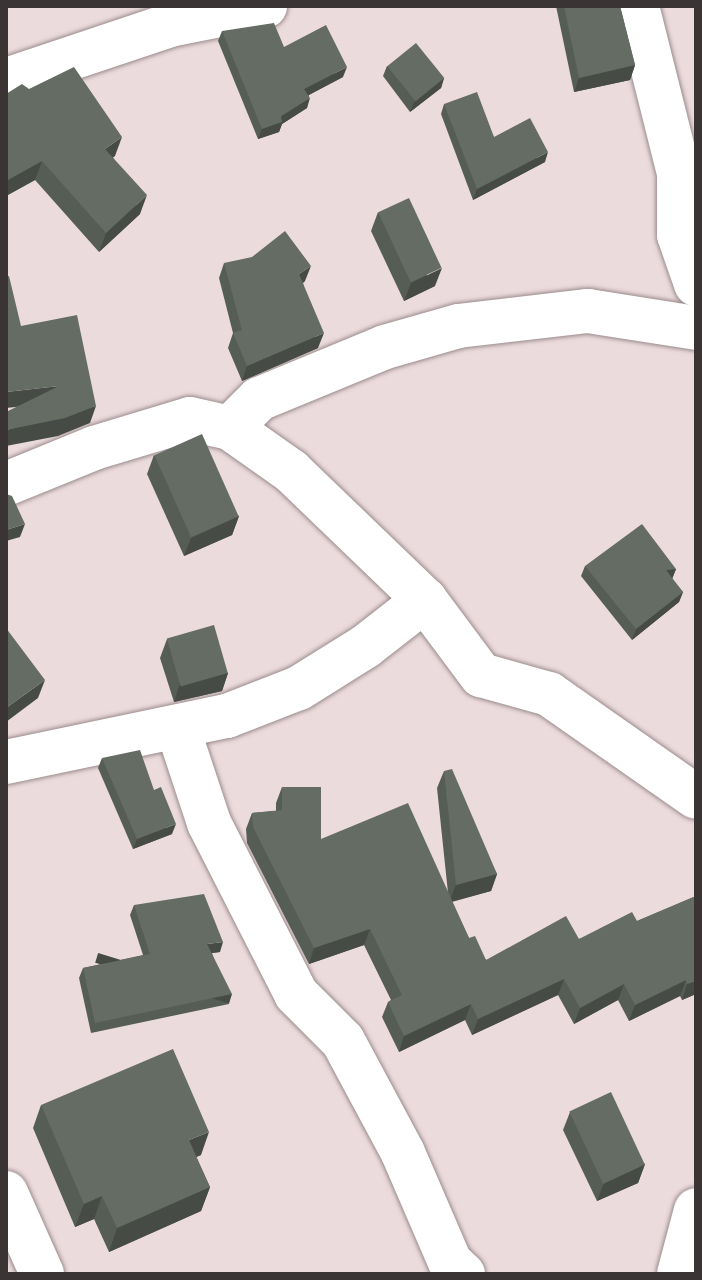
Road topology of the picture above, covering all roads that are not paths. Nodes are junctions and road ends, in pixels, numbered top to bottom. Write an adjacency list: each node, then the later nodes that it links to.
1 (265, 6): 3 (street)
2 (637, 6): 4 (street)
3 (6, 80)
4 (696, 284)
5 (696, 328): 6 (street)
6 (230, 428): 7 (street); 8 (street)
7 (6, 484)
8 (425, 600): 9 (street); 11 (street)
9 (178, 729): 10 (street); 15 (street)
10 (6, 762)
11 (696, 797)
12 (6, 1193): 14 (street)
13 (696, 1210): 16 (street)
14 (42, 1274)
15 (463, 1274)
16 (679, 1274)

